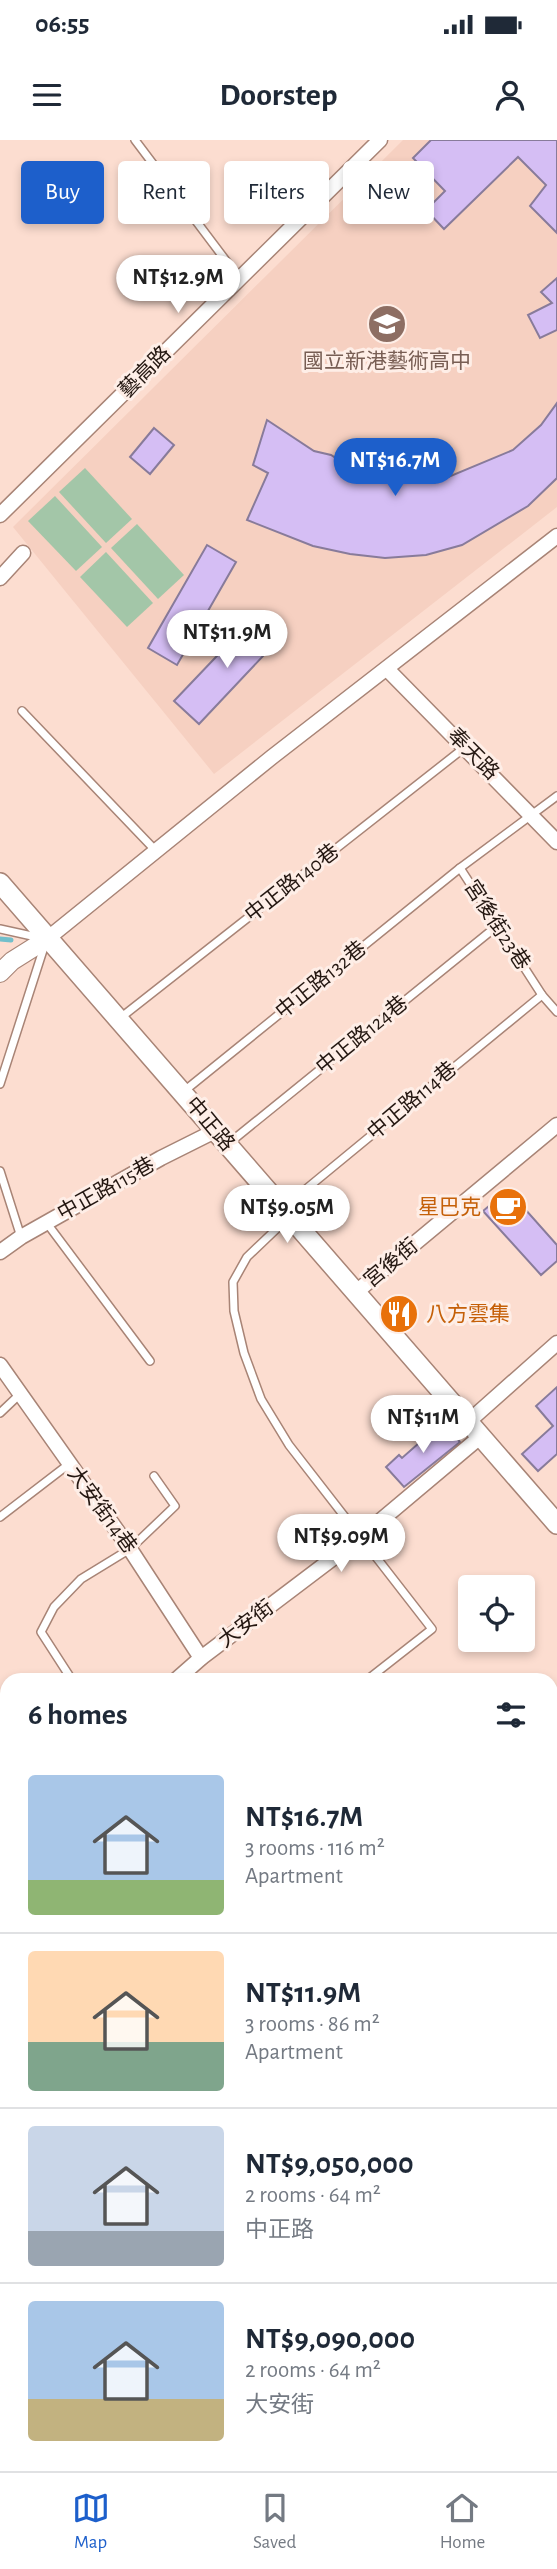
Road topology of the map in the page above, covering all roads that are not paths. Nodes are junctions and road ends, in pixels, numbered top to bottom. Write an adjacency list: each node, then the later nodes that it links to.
1 (135, 140): 3 (lane)
2 (380, 140): 3 (street, 藝高路)
3 (240, 278): 4 (street, 藝高路)
4 (0, 515)
5 (557, 536): 8 (street)
6 (23, 553): 7 (street)
7 (0, 578)
8 (387, 669): 10 (street, 奉天路); 14 (street)
9 (22, 711): 14 (lane)
10 (466, 746): 12 (street, 奉天路); 23 (lane, 中正路140巷)
11 (557, 796): 12 (lane, 宮後街23巷)
12 (532, 815): 13 (street, 奉天路); 15 (lane, 宮後街23巷)
13 (557, 842)
14 (156, 851): 19 (street)
15 (460, 868): 17 (lane, 宮後街23巷); 25 (lane, 中正路132巷)
16 (0, 883): 19 (main road, 中正路)
17 (496, 926): 21 (lane, 宮後街23巷); 27 (lane, 中正路124巷)
18 (0, 929): 19 (lane)
19 (47, 939): 20 (street); 23 (main road, 中正路); 24 (lane)
20 (0, 973)
21 (542, 995): 22 (lane, 宮後街23巷); 29 (lane, 中正路114巷)
22 (557, 1012)
23 (118, 1020): 25 (main road, 中正路)
24 (0, 1084)
25 (183, 1092): 27 (main road, 中正路)
26 (557, 1125): 33 (street, 宮後街)
27 (221, 1138): 29 (main road, 中正路); 30 (street, 中正路115巷)
28 (0, 1171): 31 (lane)
29 (286, 1213): 33 (main road, 中正路); 44 (lane, 中正路114巷)
30 (46, 1222): 31 (street, 中正路115巷); 35 (lane)
31 (21, 1237): 32 (street, 中正路115巷)
32 (0, 1252)
33 (355, 1293): 39 (main road, 中正路)
34 (557, 1343): 39 (street, 大安街)
35 (150, 1361)
36 (0, 1365): 37 (street, 大安街14巷)
37 (20, 1394): 38 (lane); 40 (street, 大安街14巷)
38 (0, 1413)
39 (474, 1430): 43 (main road, 中正路); 44 (street, 大安街)
40 (69, 1464): 42 (lane); 45 (street, 大安街14巷)
41 (154, 1476): 45 (lane)
42 (0, 1517)
43 (557, 1524)
44 (361, 1537): 46 (street, 大安街); 49 (lane, 中正路114巷)
45 (130, 1549): 46 (street, 大安街14巷); 47 (lane)
46 (201, 1658): 48 (street, 大安街)
47 (67, 1673)
48 (184, 1673)
49 (375, 1673)

